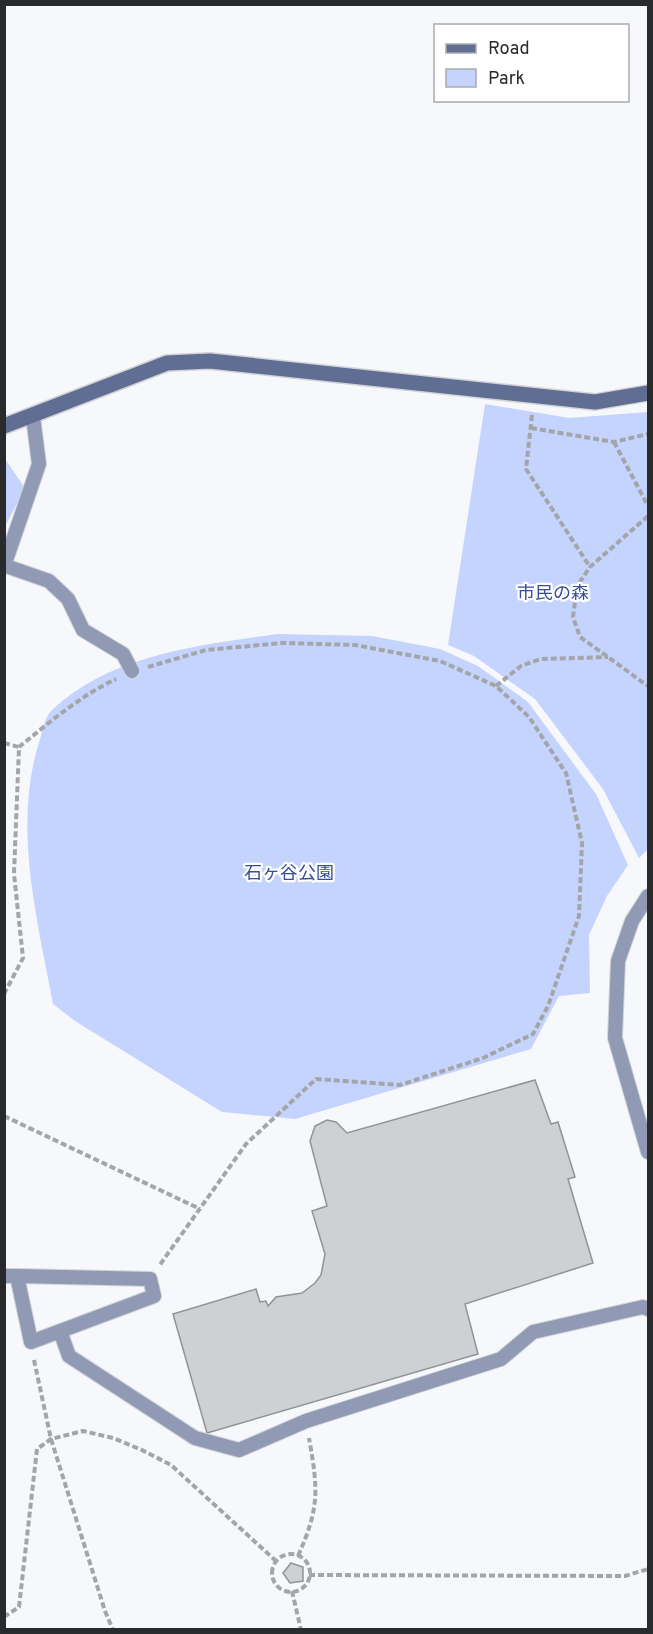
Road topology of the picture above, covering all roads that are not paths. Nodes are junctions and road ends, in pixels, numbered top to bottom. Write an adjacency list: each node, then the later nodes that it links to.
1 (648, 393): 2 (street)
2 (33, 417): 3 (street); 4 (lane)
3 (4, 426)
4 (5, 566): 5 (lane)
5 (132, 671)
6 (648, 896): 7 (lane)
7 (648, 1152)
8 (11, 1276): 10 (lane); 10 (lane)
9 (648, 1309): 10 (lane)
10 (60, 1331)

